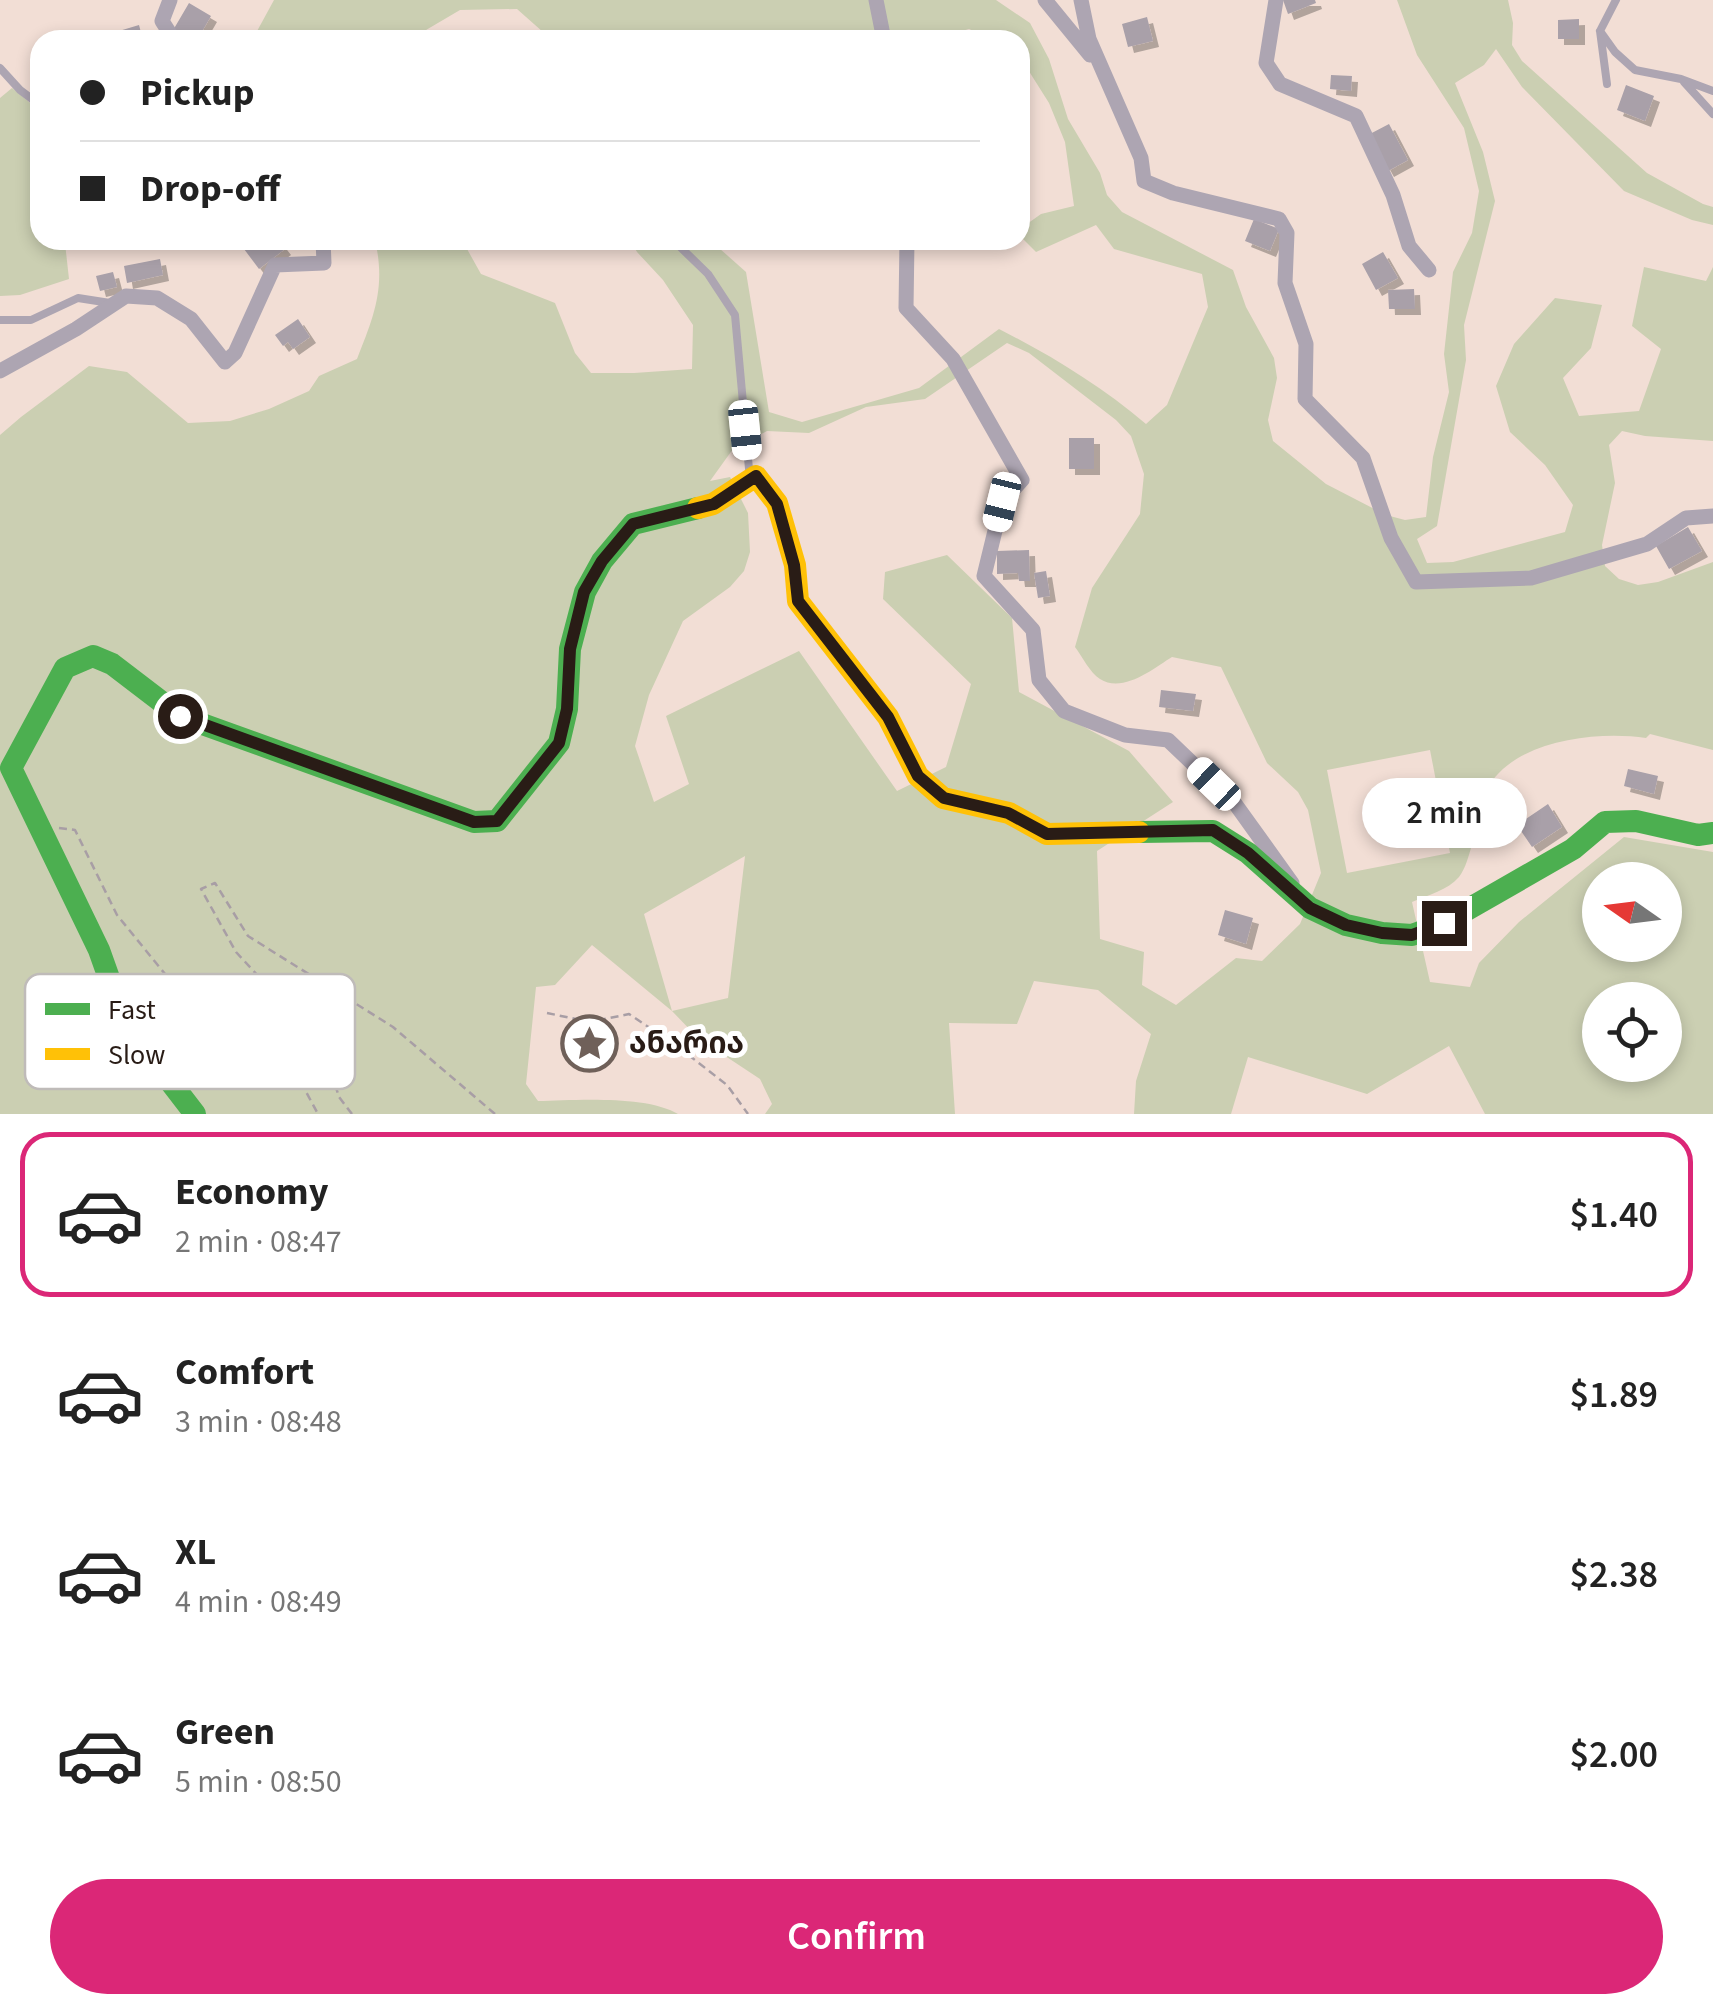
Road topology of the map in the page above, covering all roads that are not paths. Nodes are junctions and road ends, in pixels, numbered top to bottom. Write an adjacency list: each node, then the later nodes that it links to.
1 (170, 0): 7 (street)
2 (876, 0): 8 (street)
3 (1045, 0): 11 (street)
4 (1081, 0): 11 (street)
5 (1276, 0): 20 (street)
6 (1616, 0): 9 (lane)
7 (168, 30)
8 (882, 30)
9 (1600, 32): 12 (lane); 13 (lane)
10 (0, 68): 15 (lane)
11 (1104, 73): 25 (street)
12 (1680, 79): 14 (lane); 16 (lane)
13 (1607, 84)
14 (1713, 91)
15 (30, 98)
16 (1713, 114)
17 (323, 250): 21 (street)
18 (683, 250): 24 (lane)
19 (907, 250): 27 (street)
20 (1429, 270)
21 (114, 304): 22 (lane); 23 (street)
22 (0, 320)
23 (0, 371)
24 (756, 476): 27 (street); 28 (street)
25 (1713, 516)
26 (1713, 833): 27 (street)
27 (1310, 908)
28 (108, 974)
29 (175, 1089): 30 (street)
30 (194, 1114)

